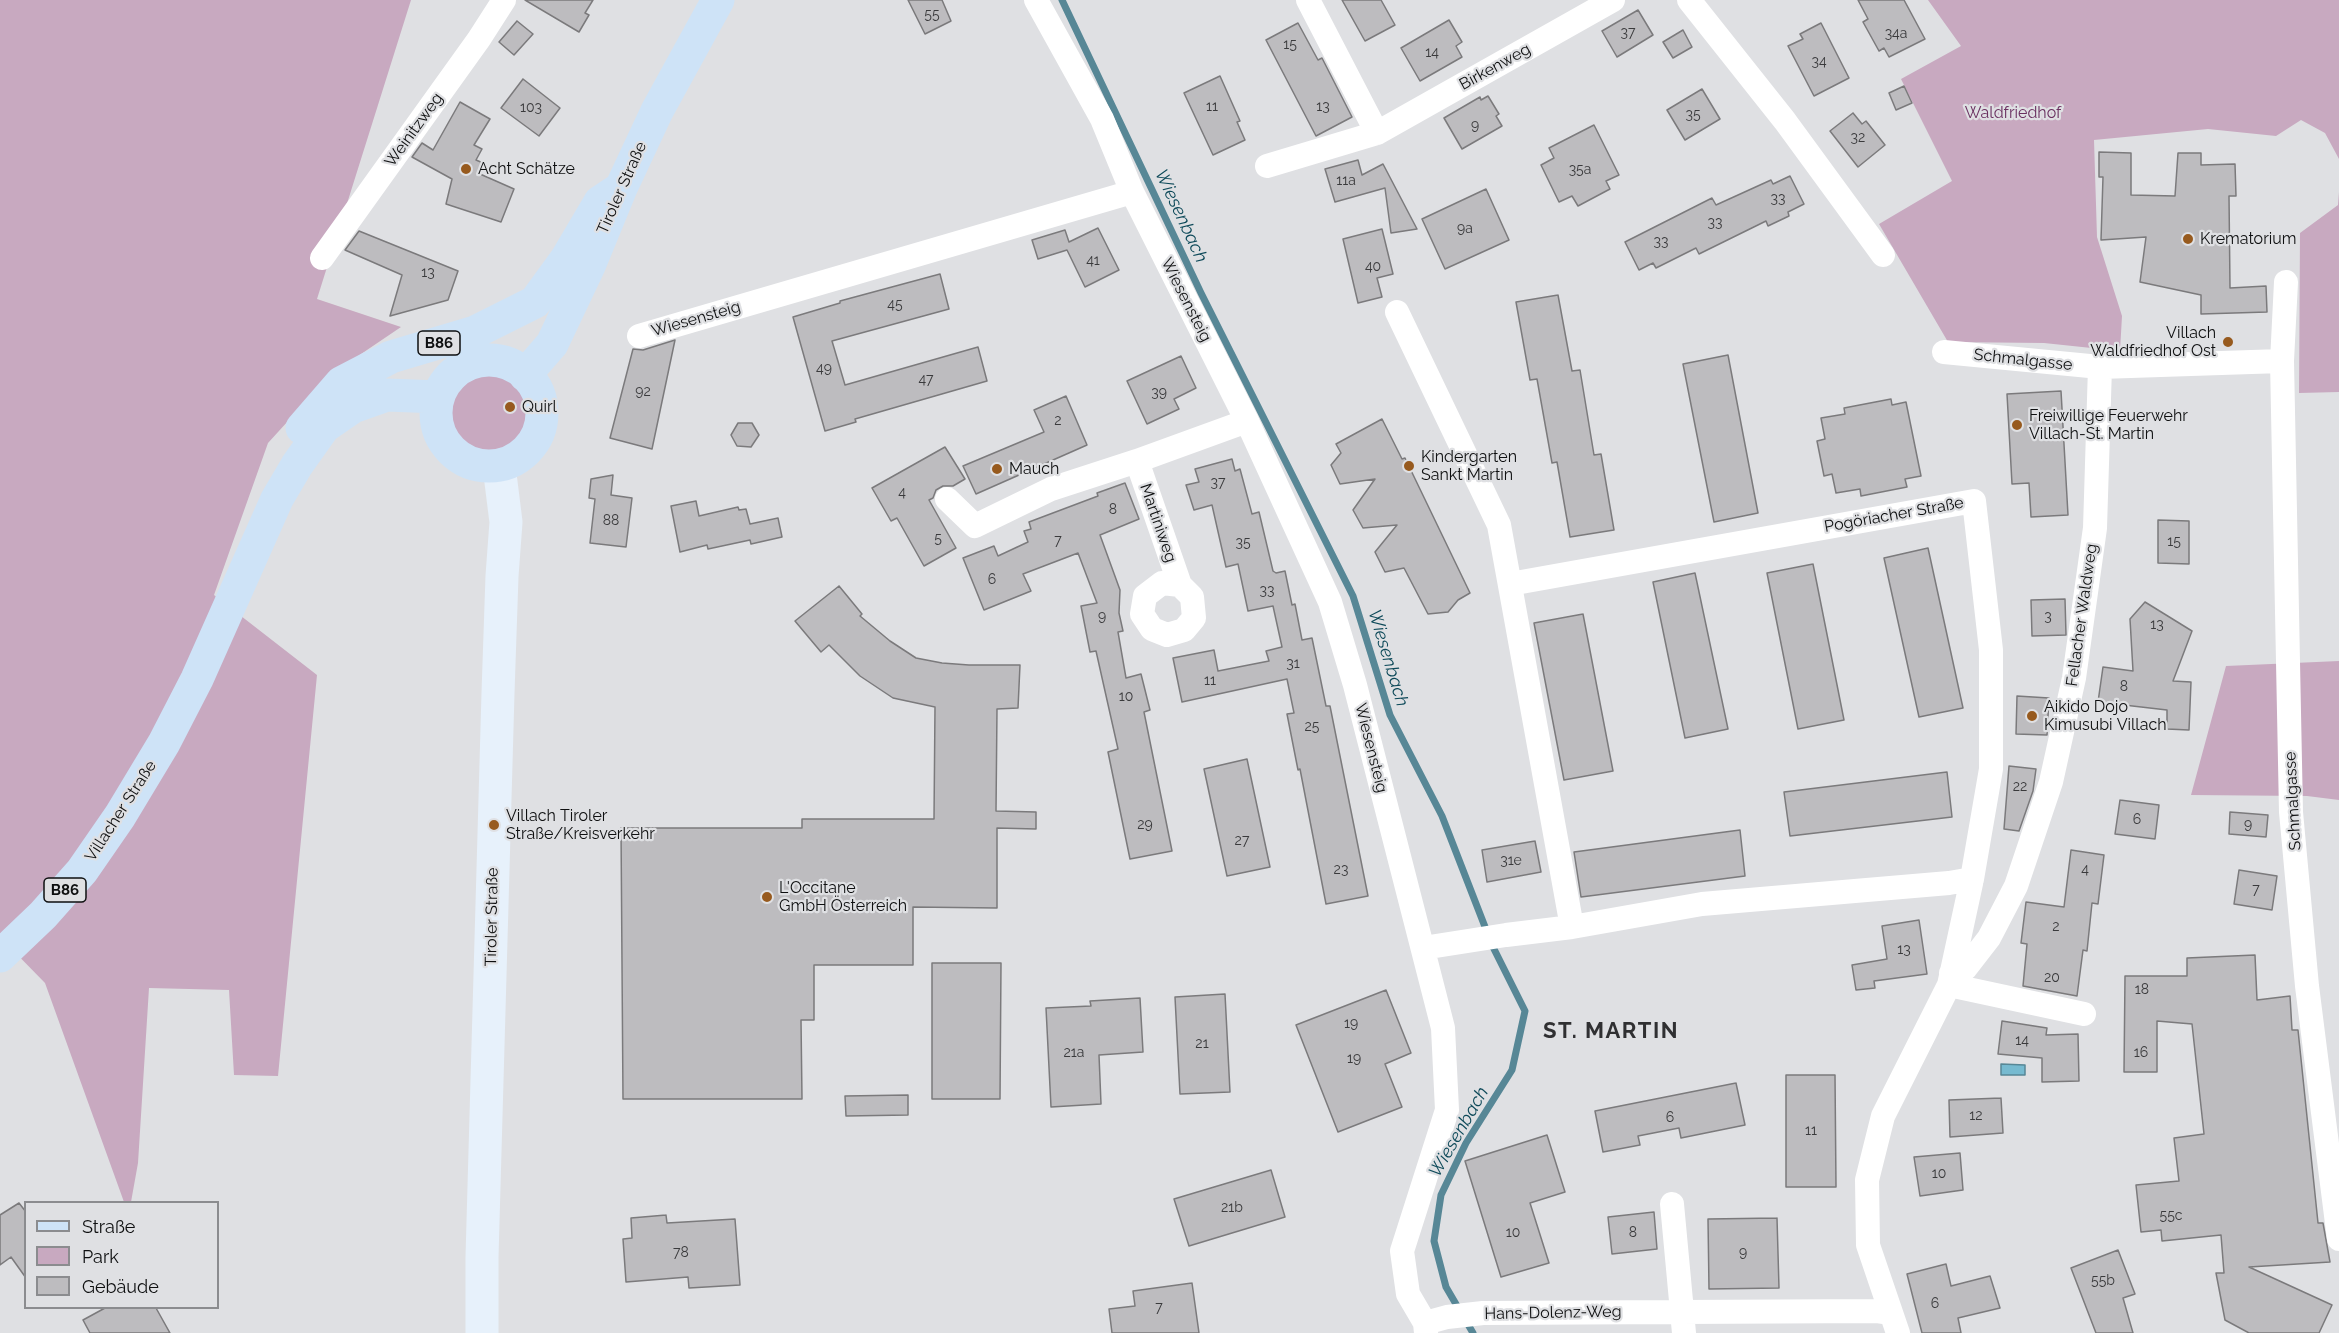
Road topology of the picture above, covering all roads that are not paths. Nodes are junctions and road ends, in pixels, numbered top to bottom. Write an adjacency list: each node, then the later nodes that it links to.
1 (504, 0): 12 (street, Weinitzweg)
2 (718, 0): 9 (main road, Tiroler Straße / B86)
3 (1036, 0): 10 (street, Wiesensteig)
4 (1308, 0): 7 (street)
5 (1613, 0): 7 (street, Birkenweg)
6 (1689, 0): 11 (street)
7 (1377, 133): 8 (street, Birkenweg)
8 (1267, 166)
9 (621, 188): 19 (main road, Tiroler Straße / B86); 24 (main road, B86)
10 (1132, 192): 15 (street, Wiesensteig); 21 (street, Wiesensteig)
11 (1882, 255)
12 (321, 258)
13 (2286, 282): 17 (street, Schmalgasse)
14 (1397, 312): 26 (street)
15 (639, 336)
16 (1944, 352): 18 (street, Schmalgasse)
17 (2282, 361): 18 (street, Schmalgasse); 35 (street, Schmalgasse)
18 (2100, 367): 32 (street, Fellacher Waldweg)
19 (525, 375): 20 (main road); 23 (main road)
20 (438, 398): 23 (main road); 24 (main road, B86)
21 (1248, 421): 22 (street, Martiniweg); 30 (street, Wiesensteig)
22 (1137, 462): 25 (street, Martiniweg); 27 (street, Martiniweg)
23 (499, 466): 39 (main road, Tiroler Straße)
24 (277, 499): 31 (main road, Villacher Straße / B86)
25 (947, 499)
26 (1510, 584): 28 (street, Pogöriacher Straße); 29 (street)
27 (1180, 585)
28 (1972, 879): 29 (street); 32 (street, Pogöriacher Straße)
29 (1572, 927): 30 (street)
30 (1423, 948): 38 (street, Wiesensteig)
31 (0, 956)
32 (1950, 979): 33 (street); 37 (street, Pogöriacher Straße)
33 (2084, 1014)
34 (1672, 1204): 36 (street)
35 (2339, 1239)
36 (1683, 1322): 37 (street, Hans-Dolenz-Weg); 38 (street, Hans-Dolenz-Weg)
37 (1894, 1323)
38 (1433, 1325)
39 (482, 1333)

